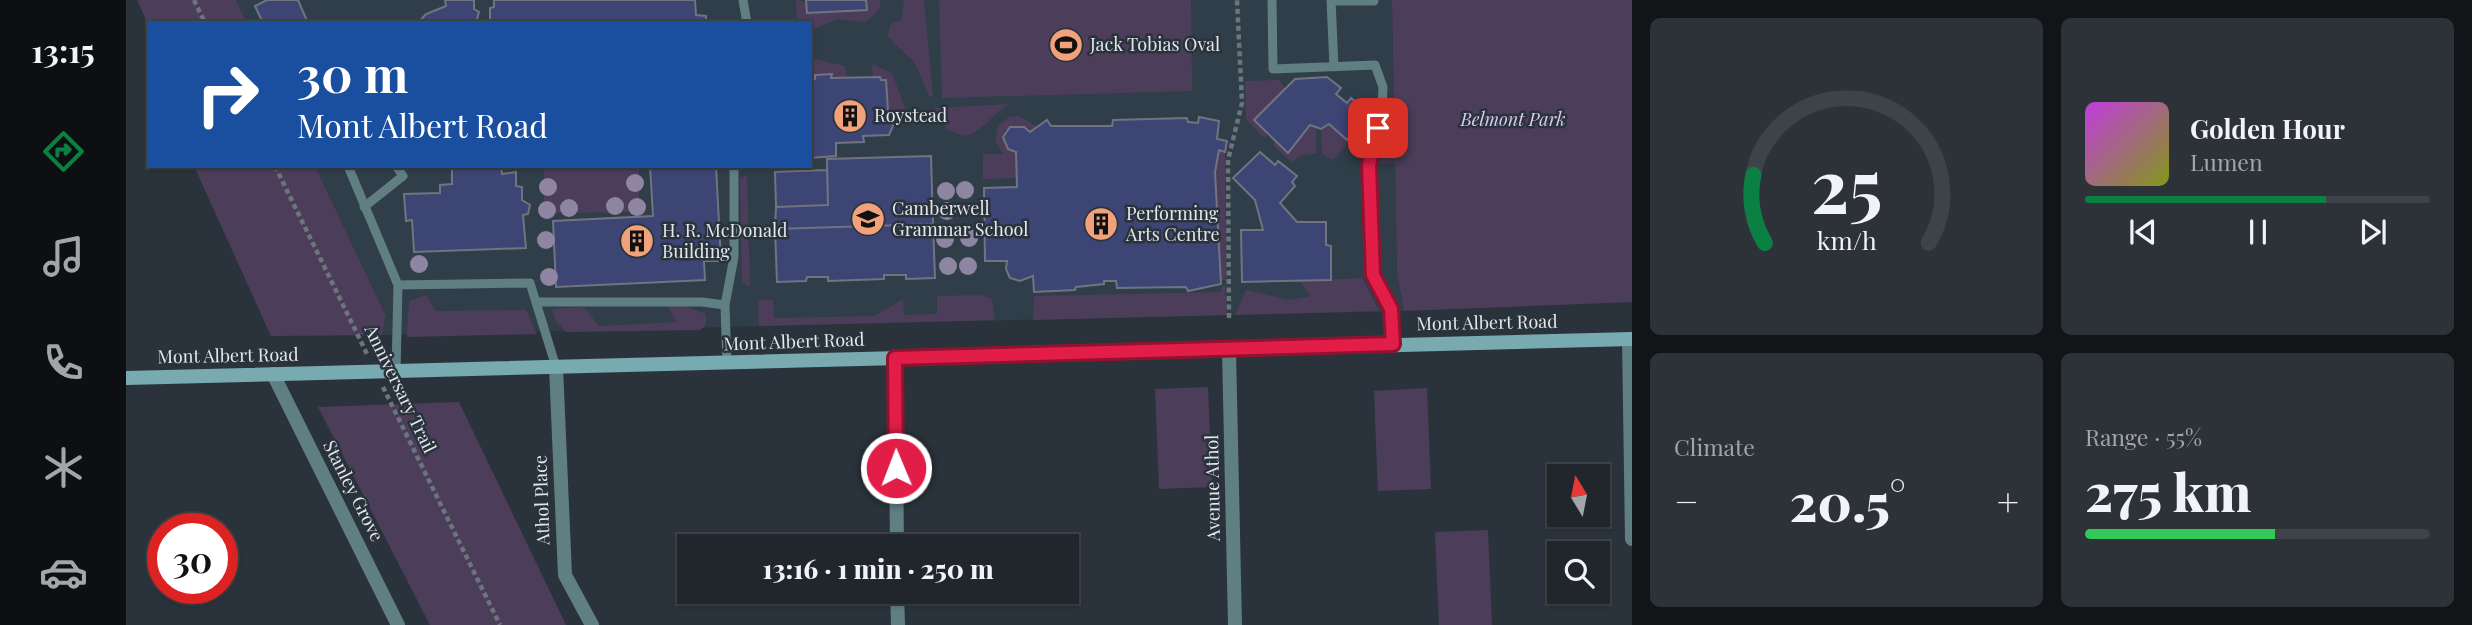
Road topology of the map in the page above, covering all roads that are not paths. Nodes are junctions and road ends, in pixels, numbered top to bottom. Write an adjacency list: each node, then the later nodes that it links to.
1 (743, 0): 5 (lane)
2 (1272, 0): 6 (lane)
3 (1331, 1): 4 (lane); 6 (lane)
4 (1374, 1)
5 (747, 21)
6 (1334, 67): 15 (lane)
7 (349, 168): 10 (lane)
8 (397, 168): 10 (lane)
9 (734, 168): 13 (lane)
10 (363, 205): 11 (lane)
11 (398, 285): 12 (lane); 20 (lane)
12 (536, 302): 13 (lane); 19 (lane)
13 (725, 304): 18 (lane)
14 (1630, 339): 15 (main road, Mont Albert Road); 24 (street)
15 (1393, 344): 16 (main road, Mont Albert Road)
16 (1229, 349): 17 (main road, Mont Albert Road); 29 (street, Avenue Athol)
17 (895, 358): 18 (main road, Mont Albert Road); 23 (street)
18 (727, 364): 19 (main road, Mont Albert Road)
19 (556, 367): 20 (main road, Mont Albert Road); 27 (street, Athol Place)
20 (396, 371): 21 (main road, Mont Albert Road)
21 (273, 374): 22 (main road, Mont Albert Road); 26 (street, Stanley Grove)
22 (126, 378)
23 (897, 534)
24 (1632, 539)
25 (897, 604): 28 (street)
26 (398, 625)
27 (592, 625)
28 (898, 625)
29 (1235, 625)

